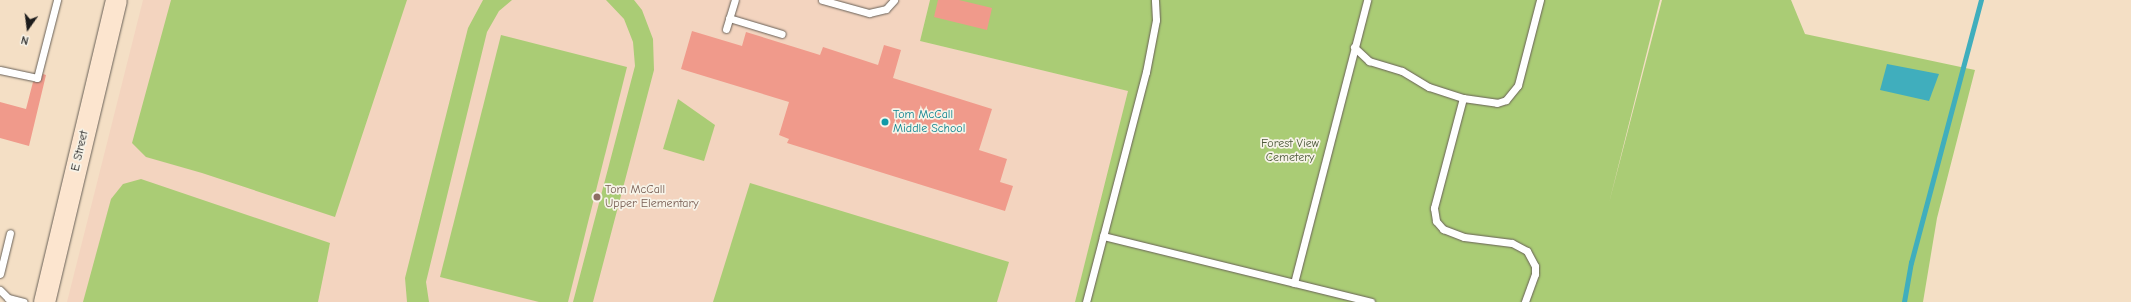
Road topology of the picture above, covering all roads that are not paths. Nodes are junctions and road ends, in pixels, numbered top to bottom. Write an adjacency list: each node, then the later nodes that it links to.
1 (56, 0): 13 (lane)
2 (116, 0): 21 (main road, E Street)
3 (735, 0): 9 (lane)
4 (822, 0): 5 (lane)
5 (894, 0)
6 (1155, 0): 16 (lane)
7 (1367, 0): 12 (lane)
8 (1540, 0): 14 (lane)
9 (730, 18): 10 (lane); 11 (lane)
10 (726, 29)
11 (782, 34)
12 (1354, 47): 14 (lane); 18 (lane)
13 (0, 70)
14 (1464, 98): 24 (lane)
15 (10, 233): 17 (lane)
16 (1103, 236): 18 (lane); 22 (lane)
17 (0, 274)
18 (1294, 283): 23 (lane)
19 (0, 290): 20 (lane)
20 (24, 302)
21 (44, 302)
22 (1086, 302)
23 (1371, 302)
24 (1525, 302)

